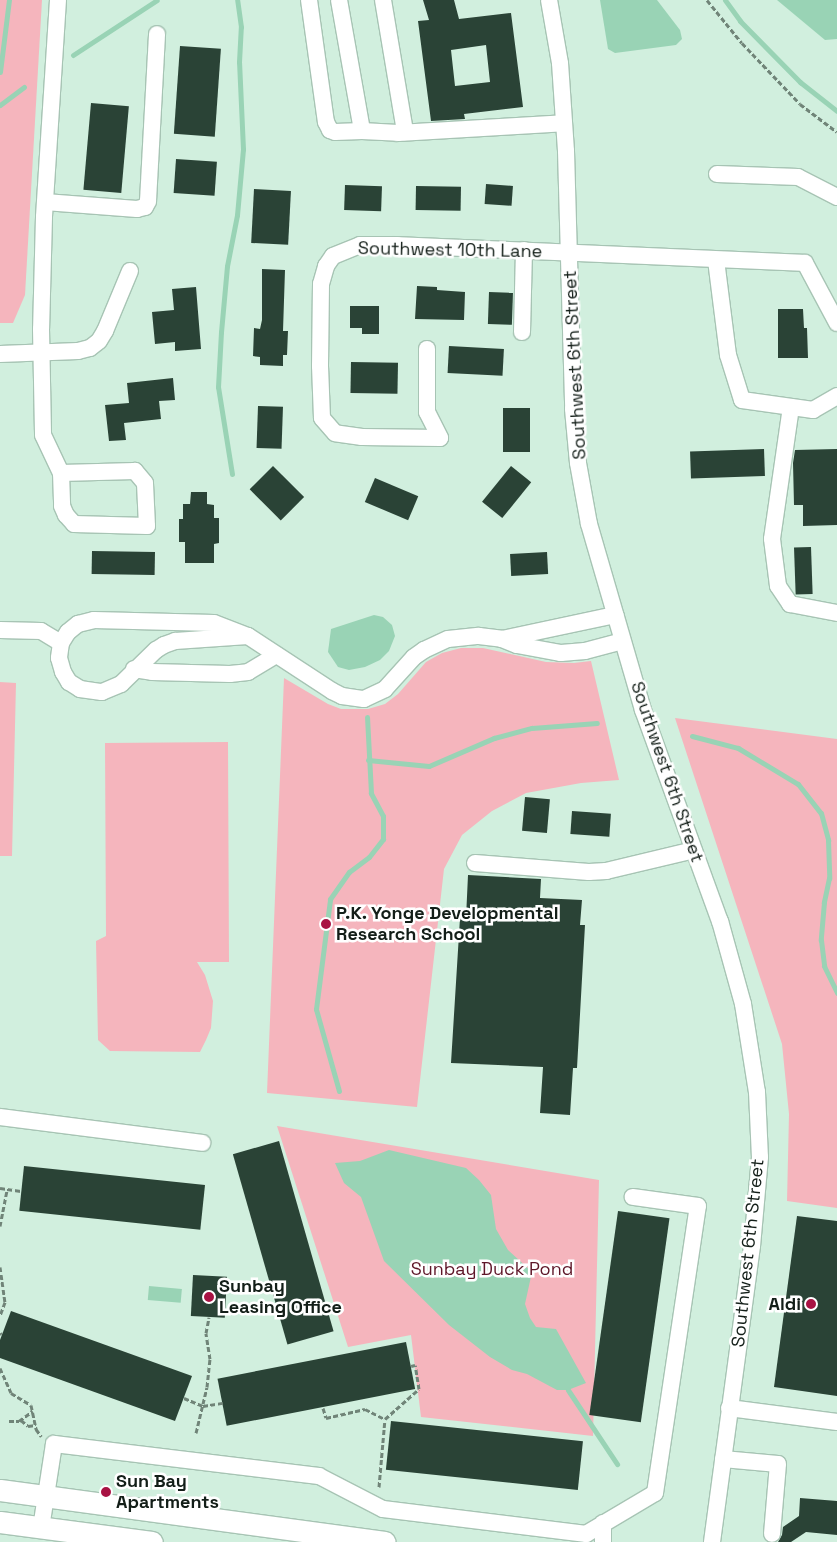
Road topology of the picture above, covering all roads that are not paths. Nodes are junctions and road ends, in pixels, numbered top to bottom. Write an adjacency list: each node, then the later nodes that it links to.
1 (58, 0): 12 (street)
2 (309, 0): 8 (street)
3 (339, 0): 8 (street)
4 (383, 0): 9 (street)
5 (549, 0): 7 (street, Southwest 6th Street)
6 (157, 34): 12 (street)
7 (564, 123): 9 (street); 14 (street, Southwest 6th Street)
8 (362, 131): 9 (street)
9 (405, 132)
10 (717, 174): 11 (street)
11 (837, 197)
12 (45, 202): 21 (street)
13 (524, 250): 14 (street, Southwest 10th Lane); 18 (street); 19 (street, Southwest 10th Lane)
14 (570, 252): 15 (street, Southwest 10th Lane); 26 (street, Southwest 6th Street)
15 (716, 260): 17 (street, Southwest 10th Lane); 23 (street)
16 (130, 271): 21 (street)
17 (837, 323)
18 (522, 332)
19 (427, 349)
20 (0, 354): 21 (street)
21 (41, 354): 24 (street)
22 (837, 396): 23 (street)
23 (791, 407): 25 (street)
24 (61, 473): 24 (street)
25 (837, 613)
26 (615, 615): 29 (street); 30 (street, Southwest 6th Street)
27 (0, 630): 31 (street)
28 (248, 636): 31 (street); 32 (street); 33 (street)
29 (502, 639): 30 (street); 32 (street)
30 (622, 641): 34 (street, Southwest 6th Street)
31 (61, 643): 33 (street)
32 (276, 655): 33 (street)
33 (134, 669)
34 (694, 850): 35 (street); 39 (street, Southwest 6th Street)
35 (475, 863)
36 (0, 1117): 37 (street)
37 (202, 1143)
38 (633, 1197): 45 (street)
39 (729, 1408): 40 (street); 41 (street, Southwest 6th Street)
40 (837, 1422)
41 (722, 1459): 47 (street); 51 (street, Southwest 6th Street)
42 (0, 1490): 43 (main road)
43 (46, 1496): 45 (street); 46 (street); 49 (main road)
44 (0, 1522): 46 (main road)
45 (603, 1523): 50 (street)
46 (41, 1528): 48 (main road)
47 (772, 1534)
48 (152, 1542)
49 (384, 1542)
50 (603, 1542)
51 (712, 1542)

